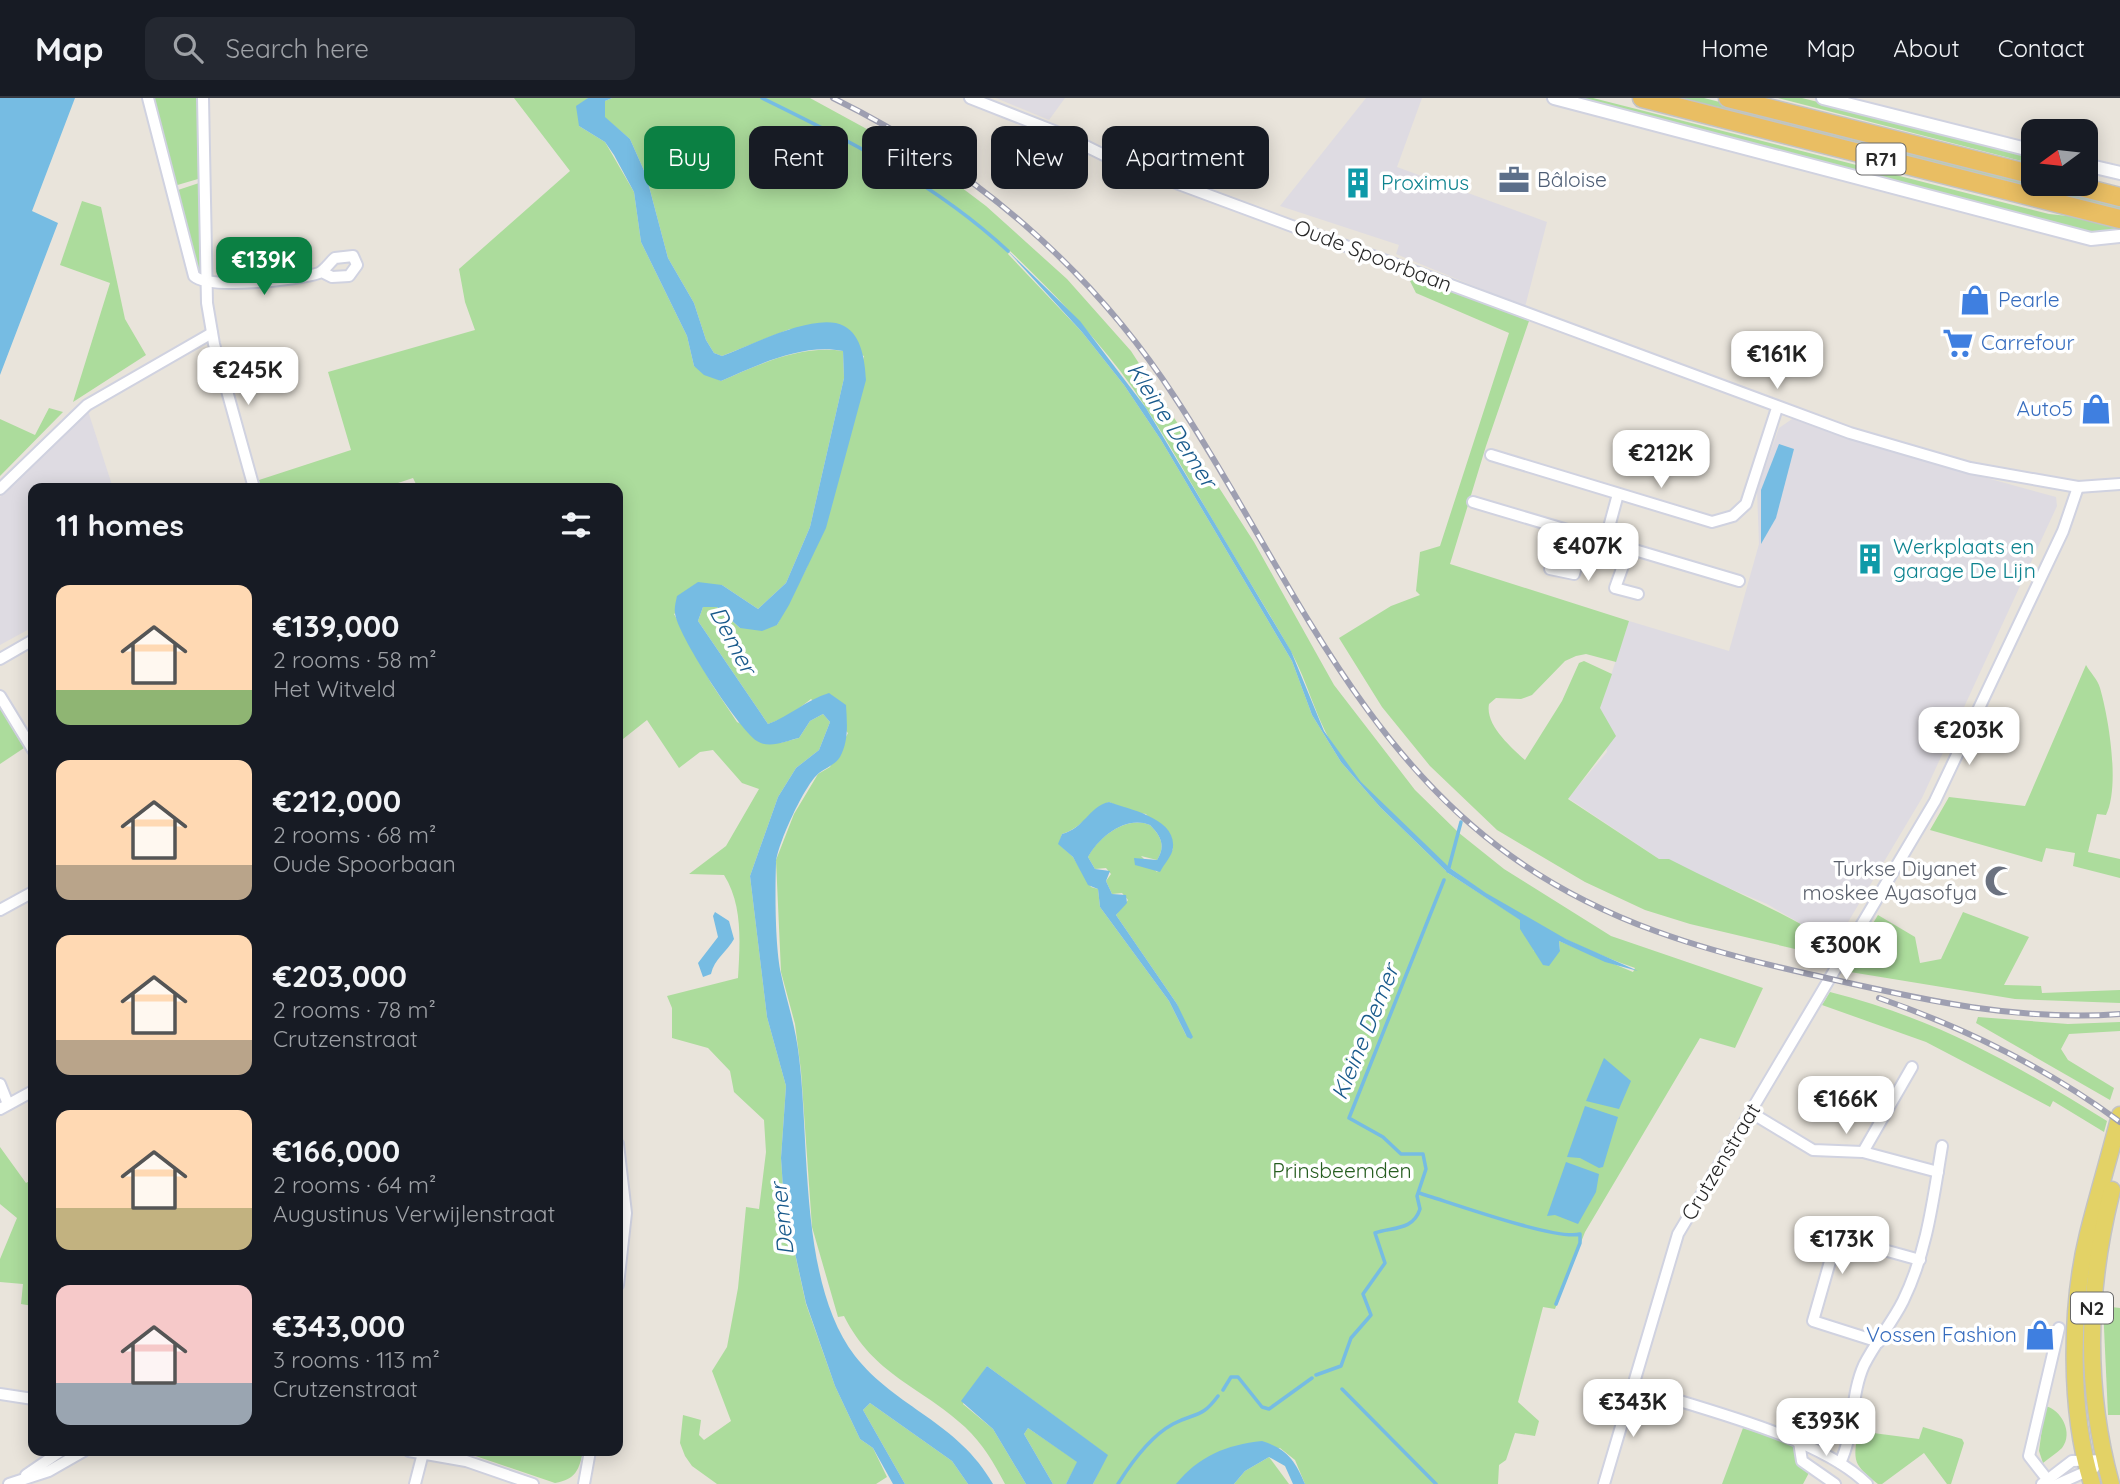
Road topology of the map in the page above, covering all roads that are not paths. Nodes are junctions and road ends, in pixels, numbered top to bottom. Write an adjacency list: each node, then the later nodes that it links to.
1 (148, 98): 18 (street)
2 (203, 98): 18 (street)
3 (970, 98): 20 (street, Oude Spoorbaan)
4 (1554, 98): 16 (street)
5 (1642, 98): 15 (highway, R71)
6 (1728, 98): 11 (highway, R71)
7 (1823, 98): 8 (street)
8 (1857, 102): 9 (street)
9 (2021, 147)
10 (2098, 167): 12 (street)
11 (2021, 172)
12 (2120, 173)
13 (2098, 191): 14 (highway)
14 (2120, 197)
15 (2120, 219)
16 (2120, 236)
17 (322, 272): 18 (street)
18 (206, 282): 19 (street)
19 (212, 333): 22 (street); 25 (street)
20 (1777, 408): 24 (street, Oude Spoorbaan); 26 (street)
21 (1491, 455): 26 (street)
22 (253, 483)
23 (2120, 484): 24 (street)
24 (2078, 487): 44 (street, Crutzenstraat)
25 (0, 489)
26 (1618, 494): 29 (street)
27 (1473, 502): 28 (street)
28 (1585, 537): 29 (street); 31 (street)
29 (1605, 542): 30 (street)
30 (1629, 549): 32 (street); 33 (street)
31 (1550, 569)
32 (1740, 581)
33 (1638, 594)
34 (28, 643): 35 (street)
35 (0, 659)
36 (0, 696): 37 (street)
37 (28, 742)
38 (28, 894): 39 (street)
39 (0, 910)
40 (1912, 1067): 47 (street)
41 (0, 1084): 43 (street)
42 (28, 1094): 43 (street)
43 (4, 1106)
44 (1750, 1112): 47 (street); 53 (street, Crutzenstraat)
45 (2120, 1115): 64 (main road, N2)
46 (1942, 1146): 49 (street)
47 (1863, 1152): 49 (street)
48 (2120, 1157): 62 (main road, N2)
49 (1938, 1172): 50 (street)
50 (1920, 1261): 52 (street); 52 (street)
51 (2059, 1328): 66 (street)
52 (1879, 1342): 63 (street)
53 (1631, 1386): 56 (street); 71 (street, Crutzenstraat)
54 (0, 1394): 55 (street)
55 (28, 1398)
56 (1799, 1442): 63 (street); 72 (street)
57 (54, 1456): 65 (street)
58 (76, 1456): 65 (street)
59 (428, 1456): 68 (street)
60 (443, 1456): 69 (street)
61 (589, 1456): 70 (street)
62 (2105, 1460): 64 (street); 75 (main road, N2)
63 (1840, 1463): 73 (street)
64 (2089, 1472): 66 (street); 74 (street)
65 (21, 1479): 67 (street)
66 (2047, 1482)
67 (9, 1484)
68 (415, 1484)
69 (533, 1484)
70 (584, 1484)
71 (1604, 1484)
72 (1835, 1484)
73 (1867, 1484)
74 (2059, 1484)
75 (2111, 1484)

